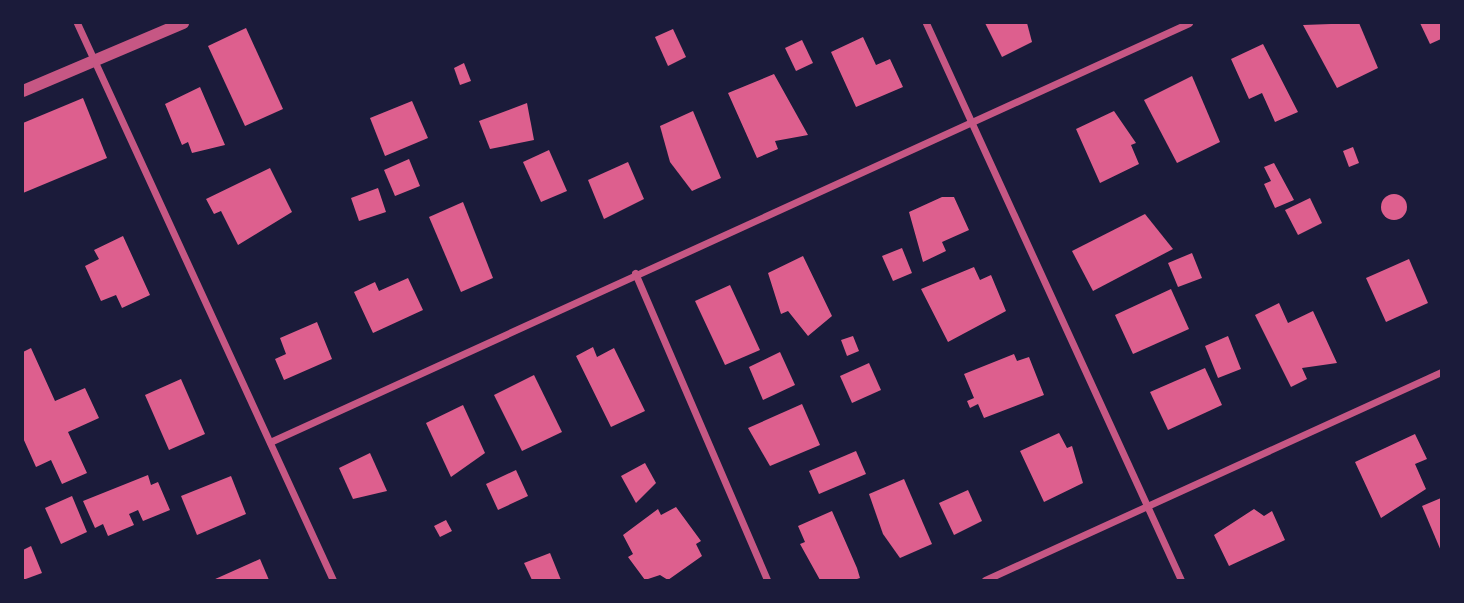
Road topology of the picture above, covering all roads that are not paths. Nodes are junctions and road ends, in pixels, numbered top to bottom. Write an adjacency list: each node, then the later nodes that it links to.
1 (77, 23): 5 (street)
2 (183, 23): 5 (street)
3 (926, 23): 7 (street)
4 (1189, 23): 7 (street)
5 (95, 63): 6 (street); 10 (street)
6 (23, 91)
7 (973, 122): 8 (street); 11 (street)
8 (635, 274): 10 (street); 13 (street)
9 (1441, 372): 11 (street)
10 (270, 442): 12 (street)
11 (1150, 507): 14 (street); 15 (street)
12 (333, 580)
13 (767, 580)
14 (985, 580)
15 (1181, 580)

